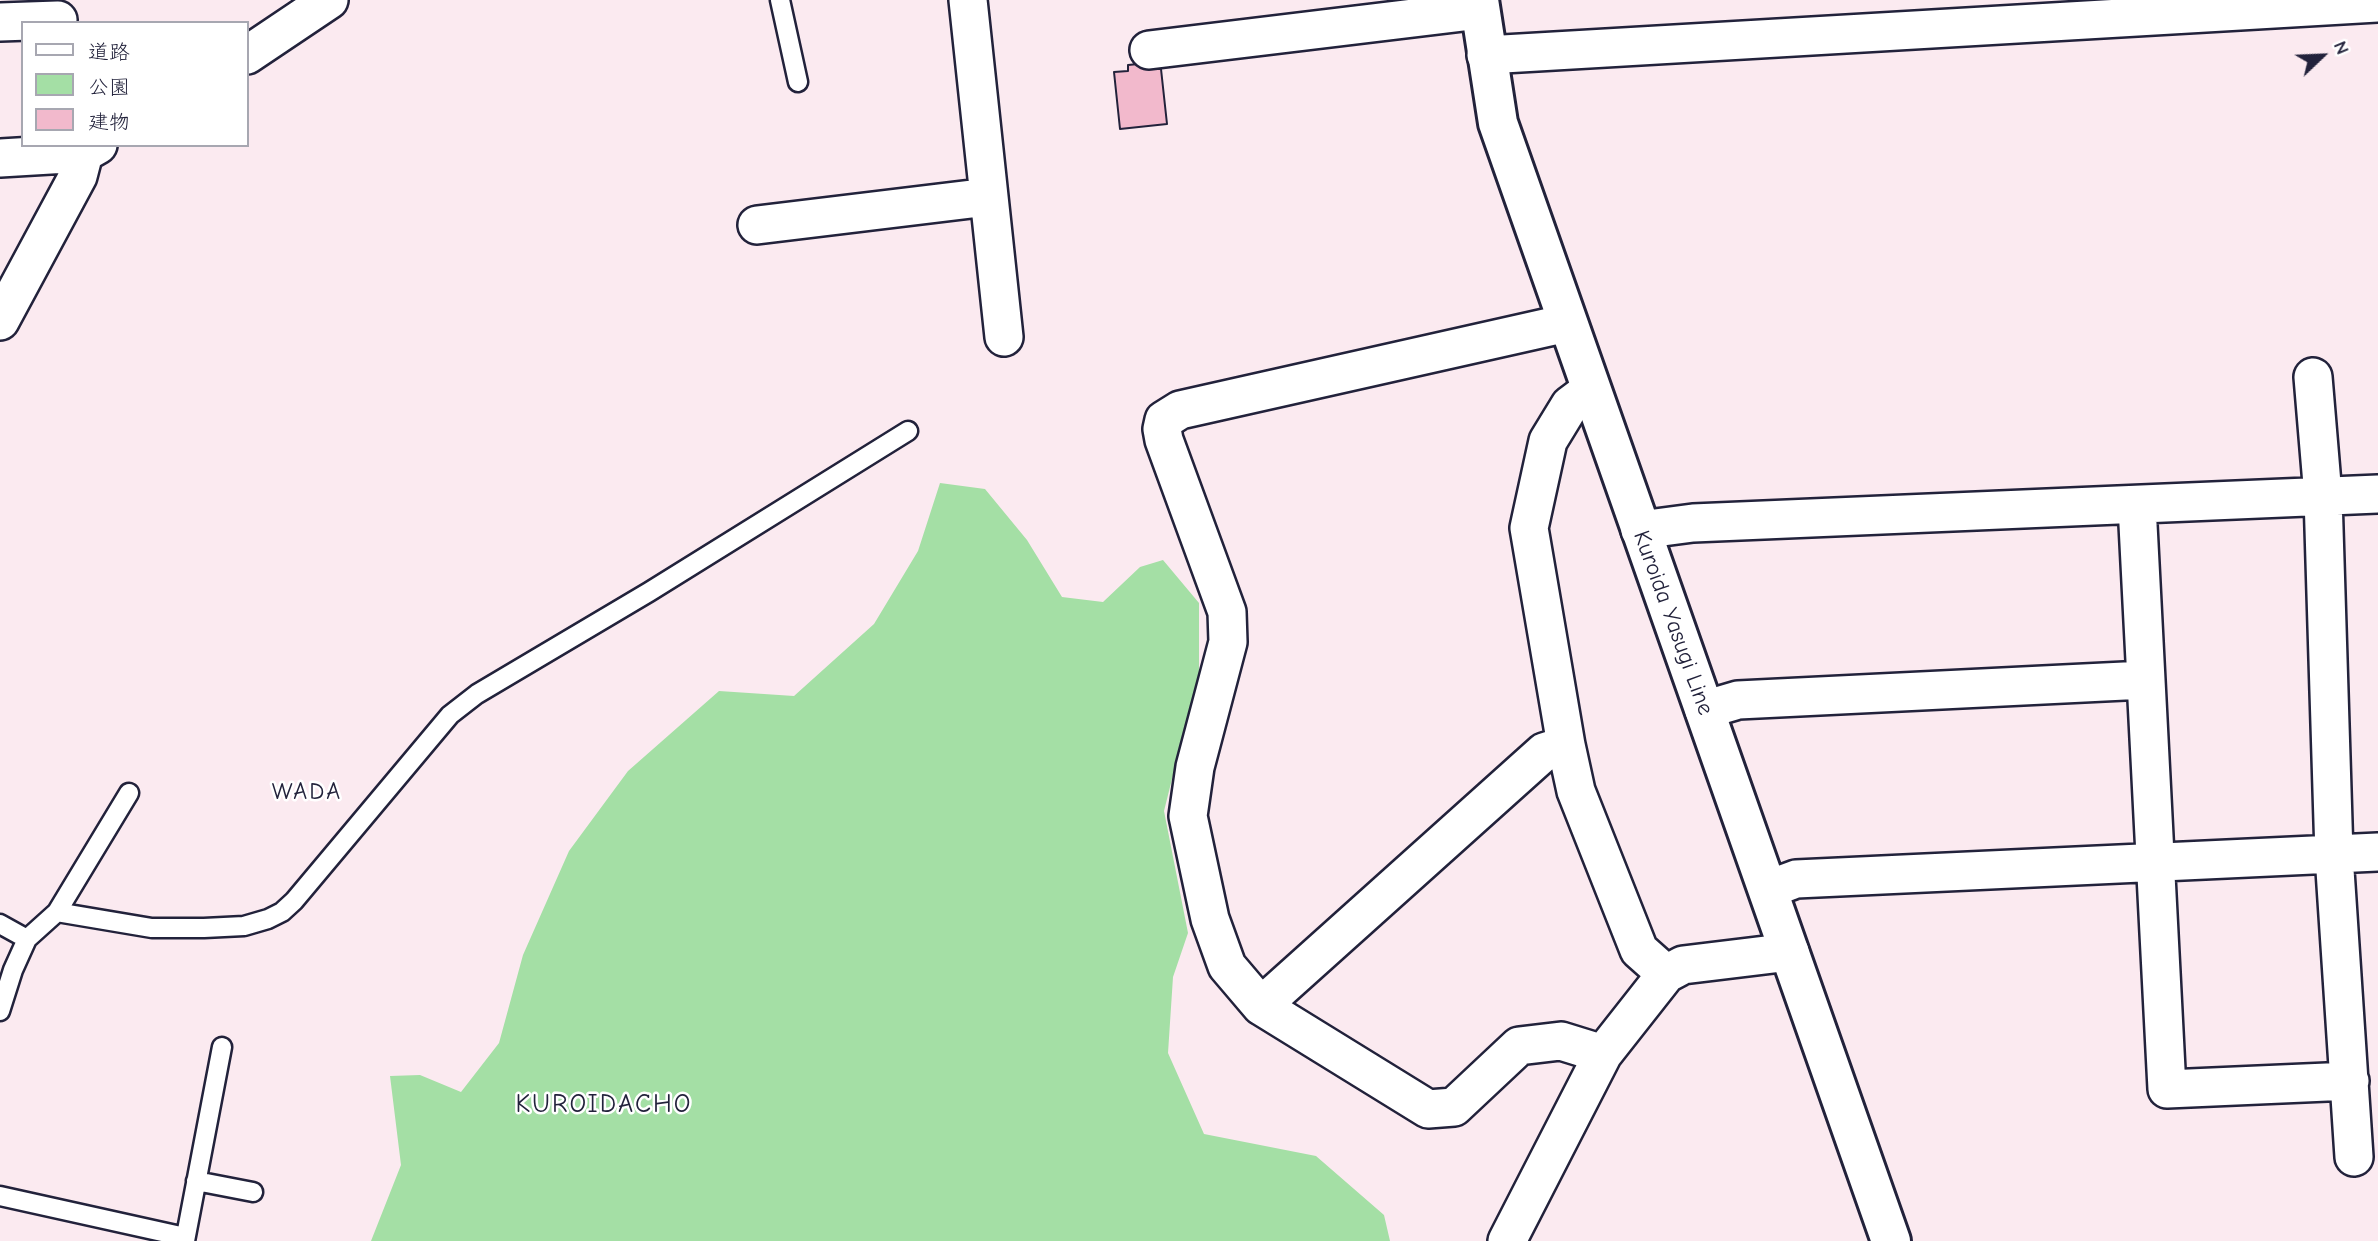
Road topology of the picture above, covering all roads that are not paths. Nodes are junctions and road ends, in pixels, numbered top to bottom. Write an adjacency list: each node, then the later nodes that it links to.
1 (329, 0): 9 (street)
2 (780, 0): 11 (lane)
3 (968, 0): 14 (street)
4 (2378, 3): 10 (street)
5 (1480, 5): 8 (street); 10 (main road, Kuroida Yasugi Line)
6 (58, 14): 7 (street)
7 (0, 22)
8 (1149, 50)
9 (248, 54)
10 (1486, 55): 17 (main road, Kuroida Yasugi Line)
11 (798, 82)
12 (76, 150): 13 (street); 16 (street)
13 (0, 158)
14 (988, 197): 15 (street); 18 (street)
15 (757, 225)
16 (0, 321)
17 (1567, 323): 20 (main road, Kuroida Yasugi Line); 39 (street)
18 (1004, 337)
19 (2313, 377): 23 (street)
20 (1590, 390): 25 (main road, Kuroida Yasugi Line); 28 (street)
21 (908, 431): 34 (lane)
22 (2378, 494): 23 (street)
23 (2323, 496): 24 (street); 31 (street)
24 (2137, 505): 25 (street); 26 (street)
25 (1640, 530): 27 (main road, Kuroida Yasugi Line)
26 (2145, 680): 27 (street); 32 (street)
27 (1704, 710): 33 (main road, Kuroida Yasugi Line)
28 (1566, 745): 38 (street); 39 (street)
29 (129, 793): 34 (lane)
30 (2378, 852): 31 (street)
31 (2334, 855): 32 (street); 43 (street)
32 (2155, 863): 33 (street); 43 (street)
33 (1769, 889): 37 (main road, Kuroida Yasugi Line)
34 (57, 912): 36 (lane)
35 (0, 924): 36 (lane)
36 (27, 939): 40 (lane)
37 (1790, 952): 38 (street); 50 (main road, Kuroida Yasugi Line)
38 (1666, 974): 42 (street)
39 (1261, 1006): 42 (street)
40 (0, 1011)
41 (222, 1047): 45 (lane)
42 (1603, 1054): 49 (street)
43 (2350, 1081): 44 (street)
44 (2354, 1157)
45 (196, 1181): 46 (lane); 48 (lane)
46 (253, 1192)
47 (0, 1196): 48 (lane)
48 (185, 1239)
49 (1507, 1241)
50 (1891, 1241)

